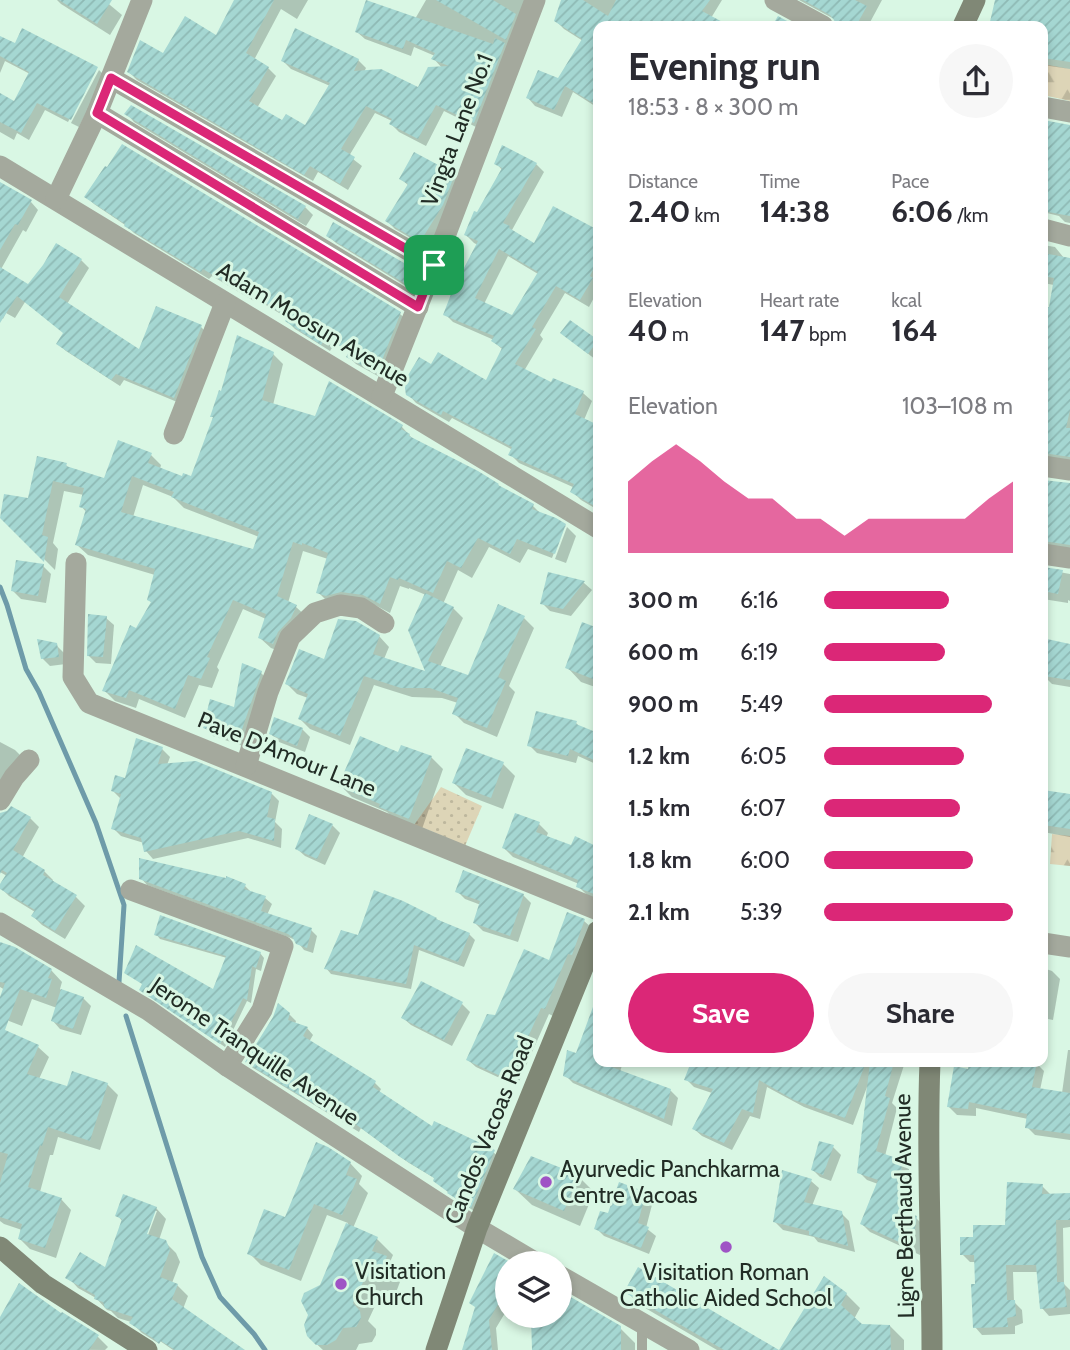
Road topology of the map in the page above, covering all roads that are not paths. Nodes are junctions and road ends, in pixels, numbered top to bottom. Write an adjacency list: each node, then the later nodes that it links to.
1 (142, 0): 7 (street)
2 (535, 0): 15 (street, Vingta Lane No.1)
3 (775, 0): 5 (street)
4 (975, 0): 6 (main road)
5 (814, 21)
6 (965, 21)
7 (111, 78): 10 (street); 15 (street)
8 (1048, 108): 9 (street)
9 (1070, 112)
10 (97, 113): 12 (street); 17 (street)
11 (0, 166): 12 (street, Adam Moosun Avenue)
12 (56, 199): 16 (street, Adam Moosun Avenue)
13 (1048, 230): 14 (street)
14 (1070, 236)
15 (434, 265): 17 (street, Vingta Lane No.1)
16 (225, 303): 18 (street, Adam Moosun Avenue); 19 (street)
17 (418, 307): 18 (street, Vingta Lane No.1)
18 (382, 396): 22 (street, Adam Moosun Avenue)
19 (174, 435)
20 (1048, 467): 21 (street)
21 (1070, 470)
22 (593, 525)
23 (1048, 555): 24 (street)
24 (1070, 558)
25 (76, 563): 28 (street, Pave D'Amour Lane)
26 (384, 623): 28 (street)
27 (29, 760): 29 (street)
28 (246, 766): 31 (street, Pave D'Amour Lane)
29 (0, 800)
30 (131, 890): 36 (street)
31 (593, 908)
32 (0, 923): 36 (street, Jerome Tranquille Avenue)
33 (593, 944): 38 (main road, Candos Vacoas Road)
34 (1048, 944): 35 (street)
35 (1070, 947)
36 (227, 1066): 38 (street, Jerome Tranquille Avenue)
37 (930, 1067): 47 (main road, Ligne Berthaud Avenue)
38 (477, 1228): 40 (street, Jerome Tranquille Avenue); 44 (main road, Candos Vacoas Road)
39 (0, 1247): 43 (main road)
40 (516, 1251)
41 (572, 1283): 42 (street)
42 (642, 1324): 45 (lane); 46 (street)
43 (147, 1350)
44 (436, 1350)
45 (642, 1350)
46 (689, 1350)
47 (932, 1350)

